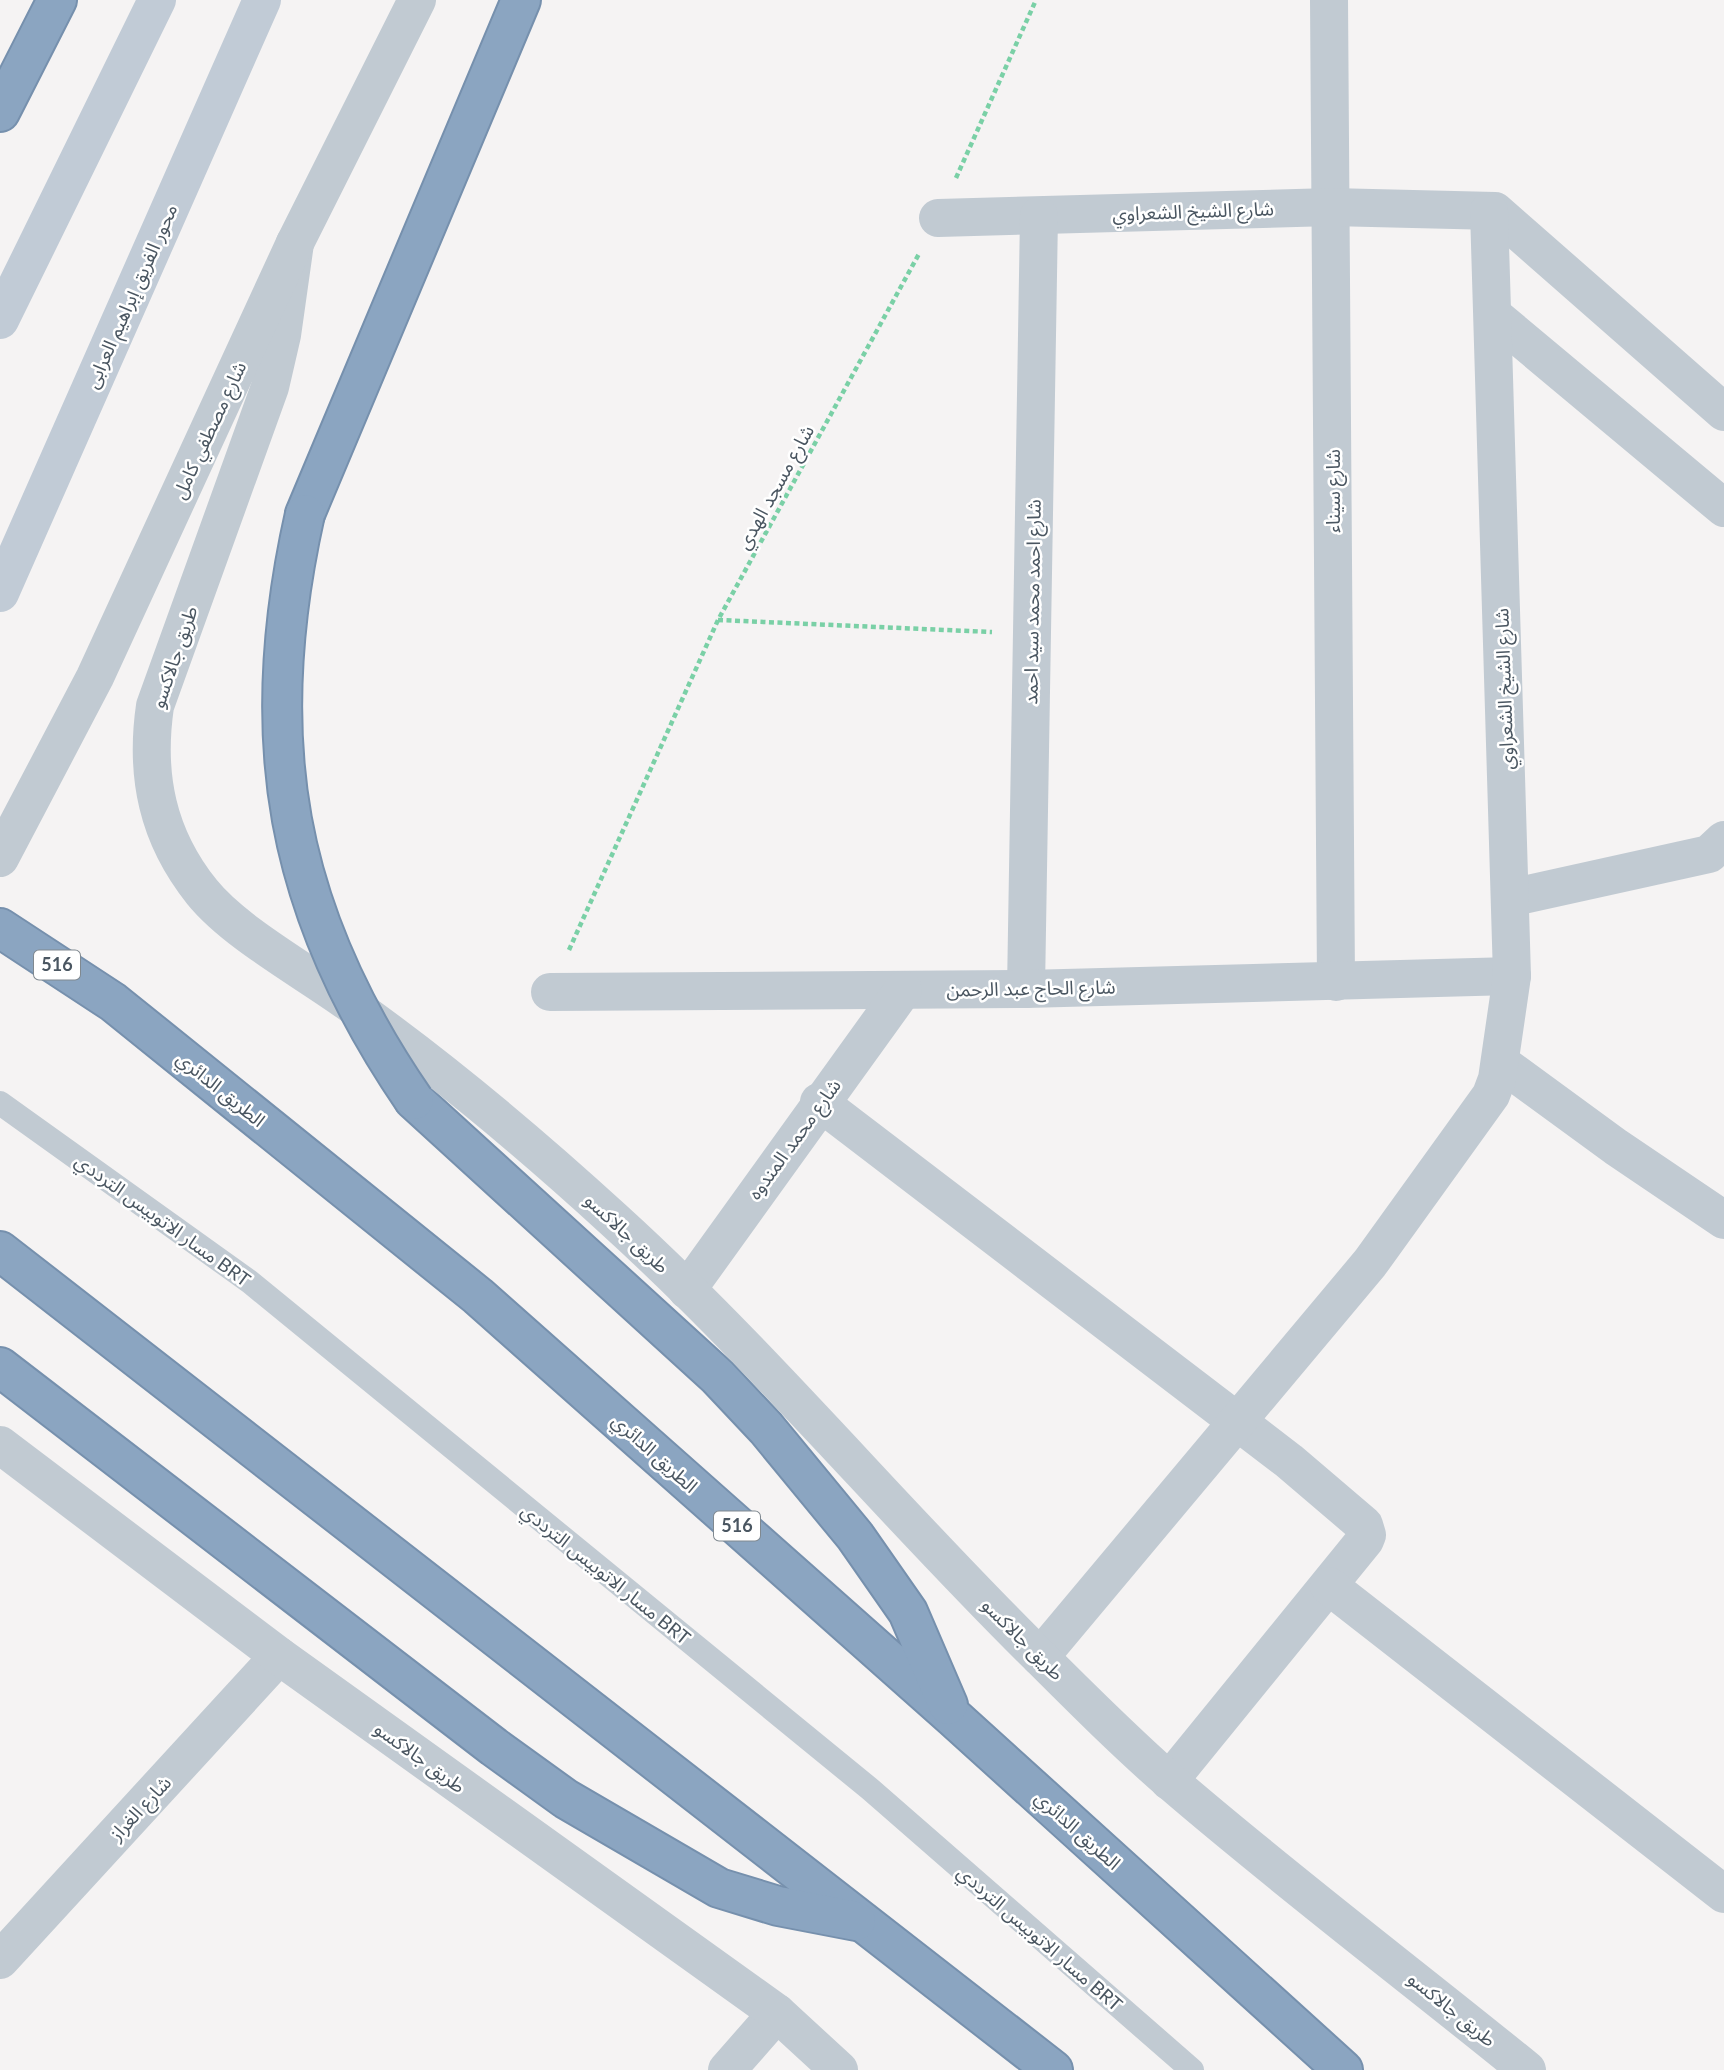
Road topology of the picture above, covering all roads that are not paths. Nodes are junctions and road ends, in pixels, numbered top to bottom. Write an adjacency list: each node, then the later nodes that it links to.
1 (57, 0): 7 (highway)
2 (157, 0): 14 (main road)
3 (262, 0): 17 (main road, محور الفريق إبراهيم العرابى)
4 (417, 0): 12 (street, شارع مصطفي كامل)
5 (521, 0): 39 (highway, bridge)
6 (1329, 0): 8 (street, شارع سيناء)
7 (0, 112)
8 (1331, 207): 9 (street, شارع الشيخ الشعراوي); 10 (street, شارع الشيخ الشعراوي); 23 (street, شارع سيناء)
9 (1489, 211): 13 (street, شارع الشيخ الشعراوي); 15 (street, شارع الشيخ الشعراوي)
10 (1039, 216): 11 (street, شارع الشيخ الشعراوي); 24 (street, شارع احمد محمد سيد احمد)
11 (938, 218)
12 (295, 243): 19 (street, شارع مصطفي كامل); 32 (street, طريق جالاكسو)
13 (1493, 315): 16 (street); 20 (street, شارع الشيخ الشعراوي)
14 (0, 320)
15 (1724, 412)
16 (1724, 508)
17 (0, 593)
18 (1719, 854): 20 (street)
19 (0, 859)
20 (1510, 898): 22 (street, شارع الشيخ الشعراوي)
21 (0, 928): 39 (highway, الطريق الدائري / 516)
22 (1512, 976): 23 (street, شارع الحاج عبد الرحمن); 27 (street, شارع الشيخ الشعراوي)
23 (1336, 982): 24 (street, شارع الحاج عبد الرحمن)
24 (1026, 989): 25 (street, شارع الحاج عبد الرحمن)
25 (903, 990): 26 (street, شارع الحاج عبد الرحمن); 28 (street, شارع محمد المندوه)
26 (550, 992)
27 (1501, 1063): 30 (street); 34 (street, شارع الشيخ الشعراوي)
28 (819, 1102): 32 (street, شارع محمد المندوه); 34 (street)
29 (0, 1103): 48 (lane, مسار الاتوبيس الترددي BRT)
30 (1724, 1220)
31 (0, 1251): 42 (highway)
32 (687, 1290): 38 (street, طريق جالاكسو)
33 (0, 1367): 42 (highway)
34 (1238, 1422): 36 (street); 38 (street, شارع الشيخ الشعراوي)
35 (0, 1445): 37 (street, طريق جالاكسو)
36 (1329, 1586): 40 (street); 41 (street)
37 (279, 1656): 43 (street, شارع الغراز); 44 (street, طريق جالاكسو)
38 (1040, 1657): 40 (street, طريق جالاكسو)
39 (953, 1717): 49 (highway, الطريق الدائري / 516)
40 (1169, 1781): 50 (street, طريق جالاكسو)
41 (1724, 1894)
42 (864, 1922): 47 (highway)
43 (0, 1960)
44 (777, 2013): 45 (street); 46 (street, طريق جالاكسو)
45 (727, 2070)
46 (839, 2070)
47 (1053, 2070)
48 (1192, 2070)
49 (1343, 2070)
50 (1527, 2070)

